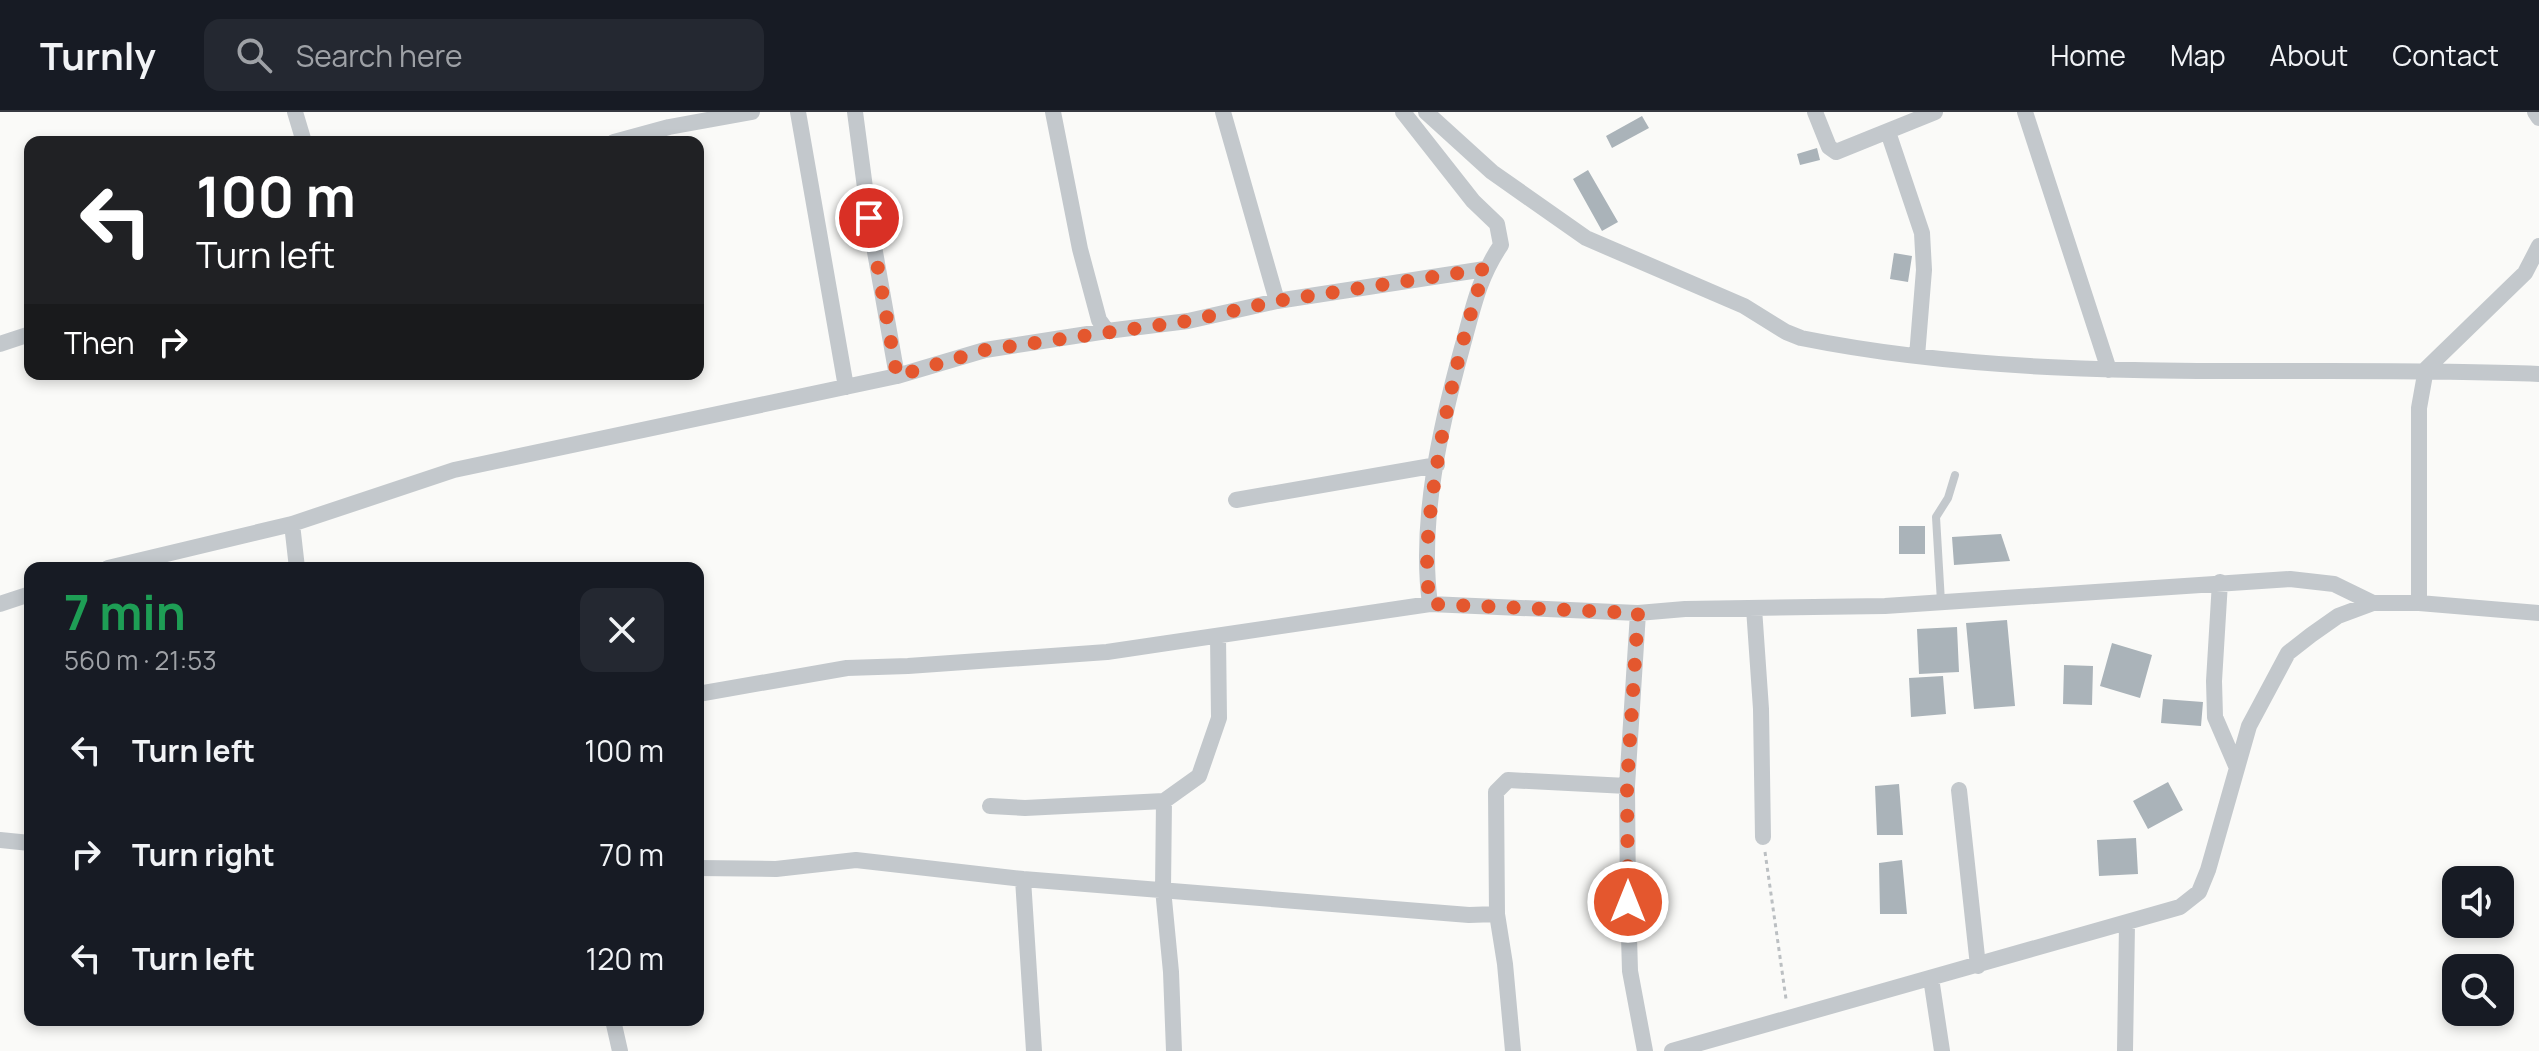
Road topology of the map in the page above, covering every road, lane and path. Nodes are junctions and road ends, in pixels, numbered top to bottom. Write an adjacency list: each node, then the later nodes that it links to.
1 (295, 112): 15 (street)
2 (752, 112): 16 (street)
3 (798, 112): 28 (street)
4 (855, 112): 27 (street)
5 (1053, 112): 20 (street)
6 (1223, 112): 19 (street)
7 (1403, 112): 18 (street)
8 (1426, 112): 23 (street)
9 (1815, 112): 14 (street)
10 (1935, 112): 14 (street)
11 (2025, 112): 25 (street)
12 (2535, 112): 13 (street)
13 (2539, 118)
14 (1888, 132): 23 (street)
15 (302, 136)
16 (636, 136)
17 (2539, 246): 24 (street)
18 (1485, 269): 19 (street); 29 (street)
19 (1277, 301): 20 (street)
20 (1107, 331): 27 (street)
21 (24, 336): 22 (street)
22 (0, 344)
23 (1917, 356): 25 (street)
24 (2426, 369): 25 (street); 26 (street); 39 (street)
25 (2109, 370)
26 (2539, 374)
27 (897, 376): 28 (street)
28 (846, 387): 32 (street)
29 (1437, 465): 31 (street); 41 (street)
30 (1955, 475): 37 (lane)
31 (1236, 500)
32 (292, 524): 33 (street); 34 (street)
33 (133, 562)
34 (296, 562)
35 (2220, 582): 37 (street); 38 (street); 47 (street)
36 (24, 596): 40 (street)
37 (1941, 602): 42 (street)
38 (2373, 603): 39 (street); 47 (street)
39 (2419, 603): 44 (street)
40 (0, 604)
41 (1430, 604): 43 (street); 45 (street)
42 (1754, 608): 43 (street); 52 (street)
43 (1638, 613): 48 (street)
44 (2539, 613)
45 (1218, 636): 46 (street); 50 (street)
46 (704, 693)
47 (2237, 768): 59 (street)
48 (1627, 786): 58 (street); 68 (street)
49 (1959, 790): 60 (street)
50 (1164, 801): 51 (street); 57 (street)
51 (990, 806)
52 (1763, 837): 62 (path)
53 (0, 840): 54 (street)
54 (24, 842)
55 (704, 868): 56 (street)
56 (1023, 879): 57 (street); 65 (street)
57 (1163, 889): 58 (street); 66 (street)
58 (1497, 914): 67 (street)
59 (2127, 924): 60 (street); 71 (street)
60 (1978, 966): 61 (street)
61 (1931, 978): 62 (street); 70 (street)
62 (1789, 1018): 69 (street)
63 (614, 1026): 64 (street)
64 (620, 1051)
65 (1034, 1051)
66 (1174, 1051)
67 (1513, 1051)
68 (1645, 1051)
69 (1672, 1051)
70 (1942, 1051)
71 (2125, 1051)

